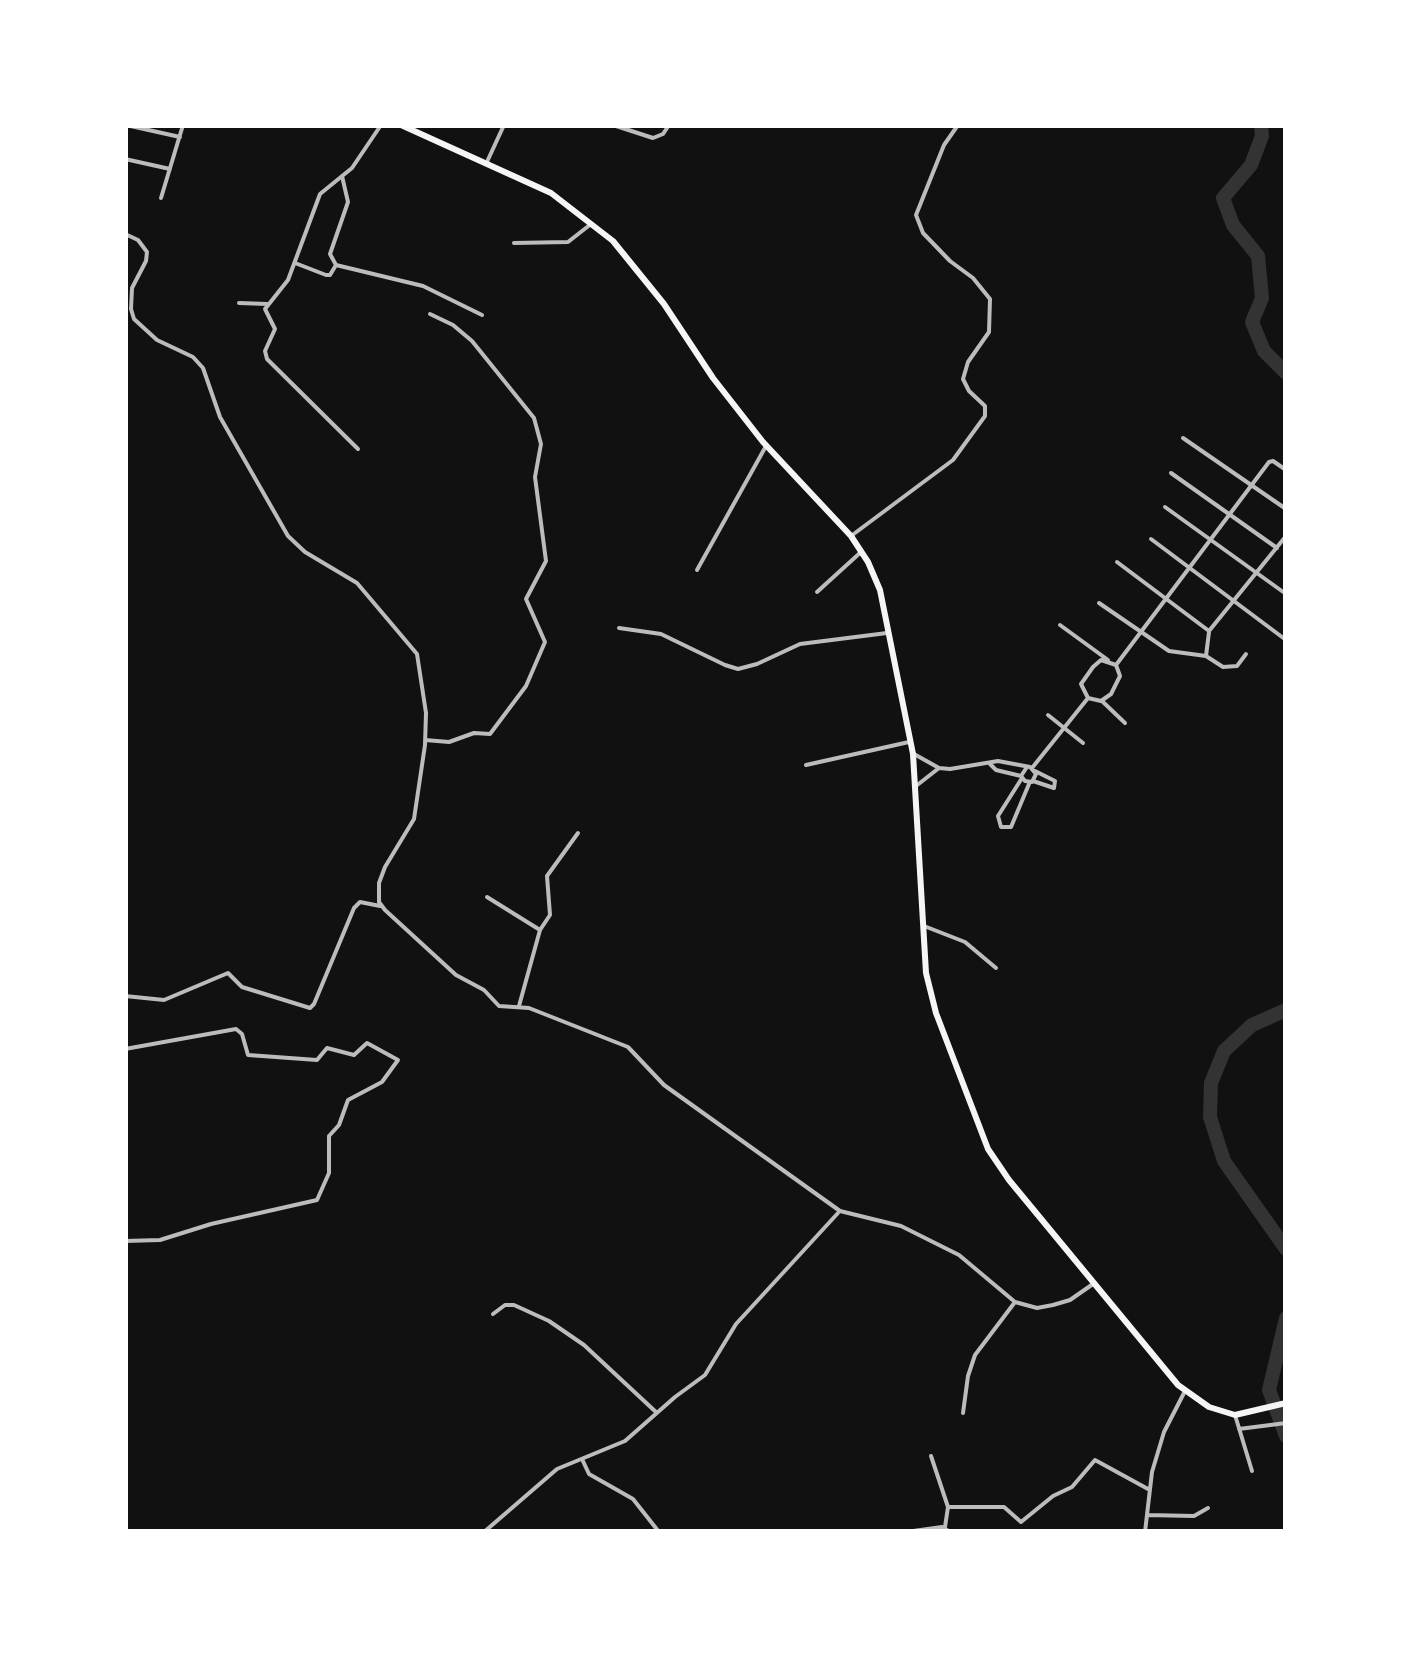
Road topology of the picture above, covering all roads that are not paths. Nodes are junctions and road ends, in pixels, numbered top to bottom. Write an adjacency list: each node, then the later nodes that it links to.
1 (126, 125): 9 (street)
2 (184, 125): 10 (street)
3 (382, 125): 14 (street)
4 (401, 125): 12 (main road)
5 (504, 125): 12 (street)
6 (614, 125): 7 (street)
7 (669, 125)
8 (958, 125): 34 (street)
9 (149, 128): 10 (street)
10 (180, 137): 13 (street)
11 (125, 159): 13 (street)
12 (486, 164): 16 (main road)
13 (170, 169): 15 (street)
14 (342, 176): 19 (street); 20 (street)
15 (161, 198)
16 (591, 224): 18 (street); 26 (main road)
17 (125, 234): 65 (street)
18 (514, 243)
19 (295, 263): 20 (street); 22 (street)
20 (336, 265): 24 (street)
21 (239, 303): 22 (street)
22 (267, 304): 27 (street)
23 (430, 314): 65 (street)
24 (482, 315)
25 (1183, 438): 30 (street)
26 (766, 446): 34 (main road); 43 (street)
27 (358, 449)
28 (1286, 470): 30 (street)
29 (1171, 473): 33 (street)
30 (1250, 484): 32 (street); 33 (street)
31 (1165, 508): 37 (street)
32 (1286, 509)
33 (1228, 514): 37 (street); 38 (street)
34 (851, 536): 40 (main road)
35 (1286, 536): 38 (street)
36 (1151, 539): 42 (street)
37 (1210, 539): 42 (street); 44 (street)
38 (1278, 547): 39 (street); 44 (street)
39 (1286, 550)
40 (860, 552): 45 (street); 53 (main road)
41 (1116, 562): 47 (street)
42 (1190, 566): 47 (street); 48 (street)
43 (697, 570)
44 (1257, 571): 46 (street); 48 (street)
45 (817, 592)
46 (1286, 594)
47 (1165, 600): 52 (street); 54 (street)
48 (1236, 600): 52 (street); 55 (street)
49 (1100, 603): 54 (street)
50 (1060, 625): 58 (street)
51 (619, 628): 53 (street)
52 (1209, 631): 57 (street)
53 (888, 633): 66 (main road)
54 (1140, 633): 57 (street); 59 (street)
55 (1286, 640)
56 (1246, 654): 57 (street)
57 (1206, 656)
58 (1108, 660): 59 (street); 60 (street)
59 (1116, 664): 61 (street)
60 (1088, 698): 61 (street); 64 (street)
61 (1101, 701): 63 (street)
62 (1048, 716): 64 (street)
63 (1125, 723)
64 (1064, 728): 67 (street); 72 (street)
65 (425, 740): 78 (street)
66 (910, 742): 68 (main road); 70 (street)
67 (1083, 743)
68 (913, 754): 71 (street); 75 (main road)
69 (990, 764): 71 (street); 72 (street); 73 (street)
70 (806, 765)
71 (940, 768): 75 (street)
72 (1031, 768): 73 (street); 74 (street); 74 (street)
73 (1022, 777): 74 (street); 74 (street)
74 (1032, 781)
75 (916, 786): 79 (main road)
76 (578, 833): 80 (street)
77 (486, 897): 80 (street)
78 (383, 906): 82 (street); 83 (street)
79 (924, 926): 81 (street); 87 (main road)
80 (540, 930): 83 (street)
81 (996, 968)
82 (125, 996)
83 (519, 1006): 85 (street)
84 (125, 1049): 86 (street)
85 (840, 1211): 88 (street); 93 (street)
86 (125, 1242)
87 (1093, 1284): 88 (street); 90 (main road)
88 (1015, 1302): 92 (street)
89 (494, 1314): 93 (street)
90 (1185, 1392): 94 (main road); 100 (street)
91 (1286, 1403): 94 (main road)
92 (963, 1412)
93 (657, 1413): 98 (street)
94 (1239, 1415): 96 (street)
95 (1286, 1423): 96 (street)
96 (1239, 1429): 99 (street)
97 (931, 1456): 101 (street)
98 (582, 1459): 105 (street); 106 (street)
99 (1252, 1471)
100 (1148, 1489): 101 (street); 103 (street)
101 (948, 1506): 104 (street)
102 (1208, 1508): 103 (street)
103 (1147, 1515): 108 (street)
104 (947, 1530): 107 (street)
105 (484, 1532)
106 (659, 1532)
107 (906, 1532)
108 (1145, 1532)

